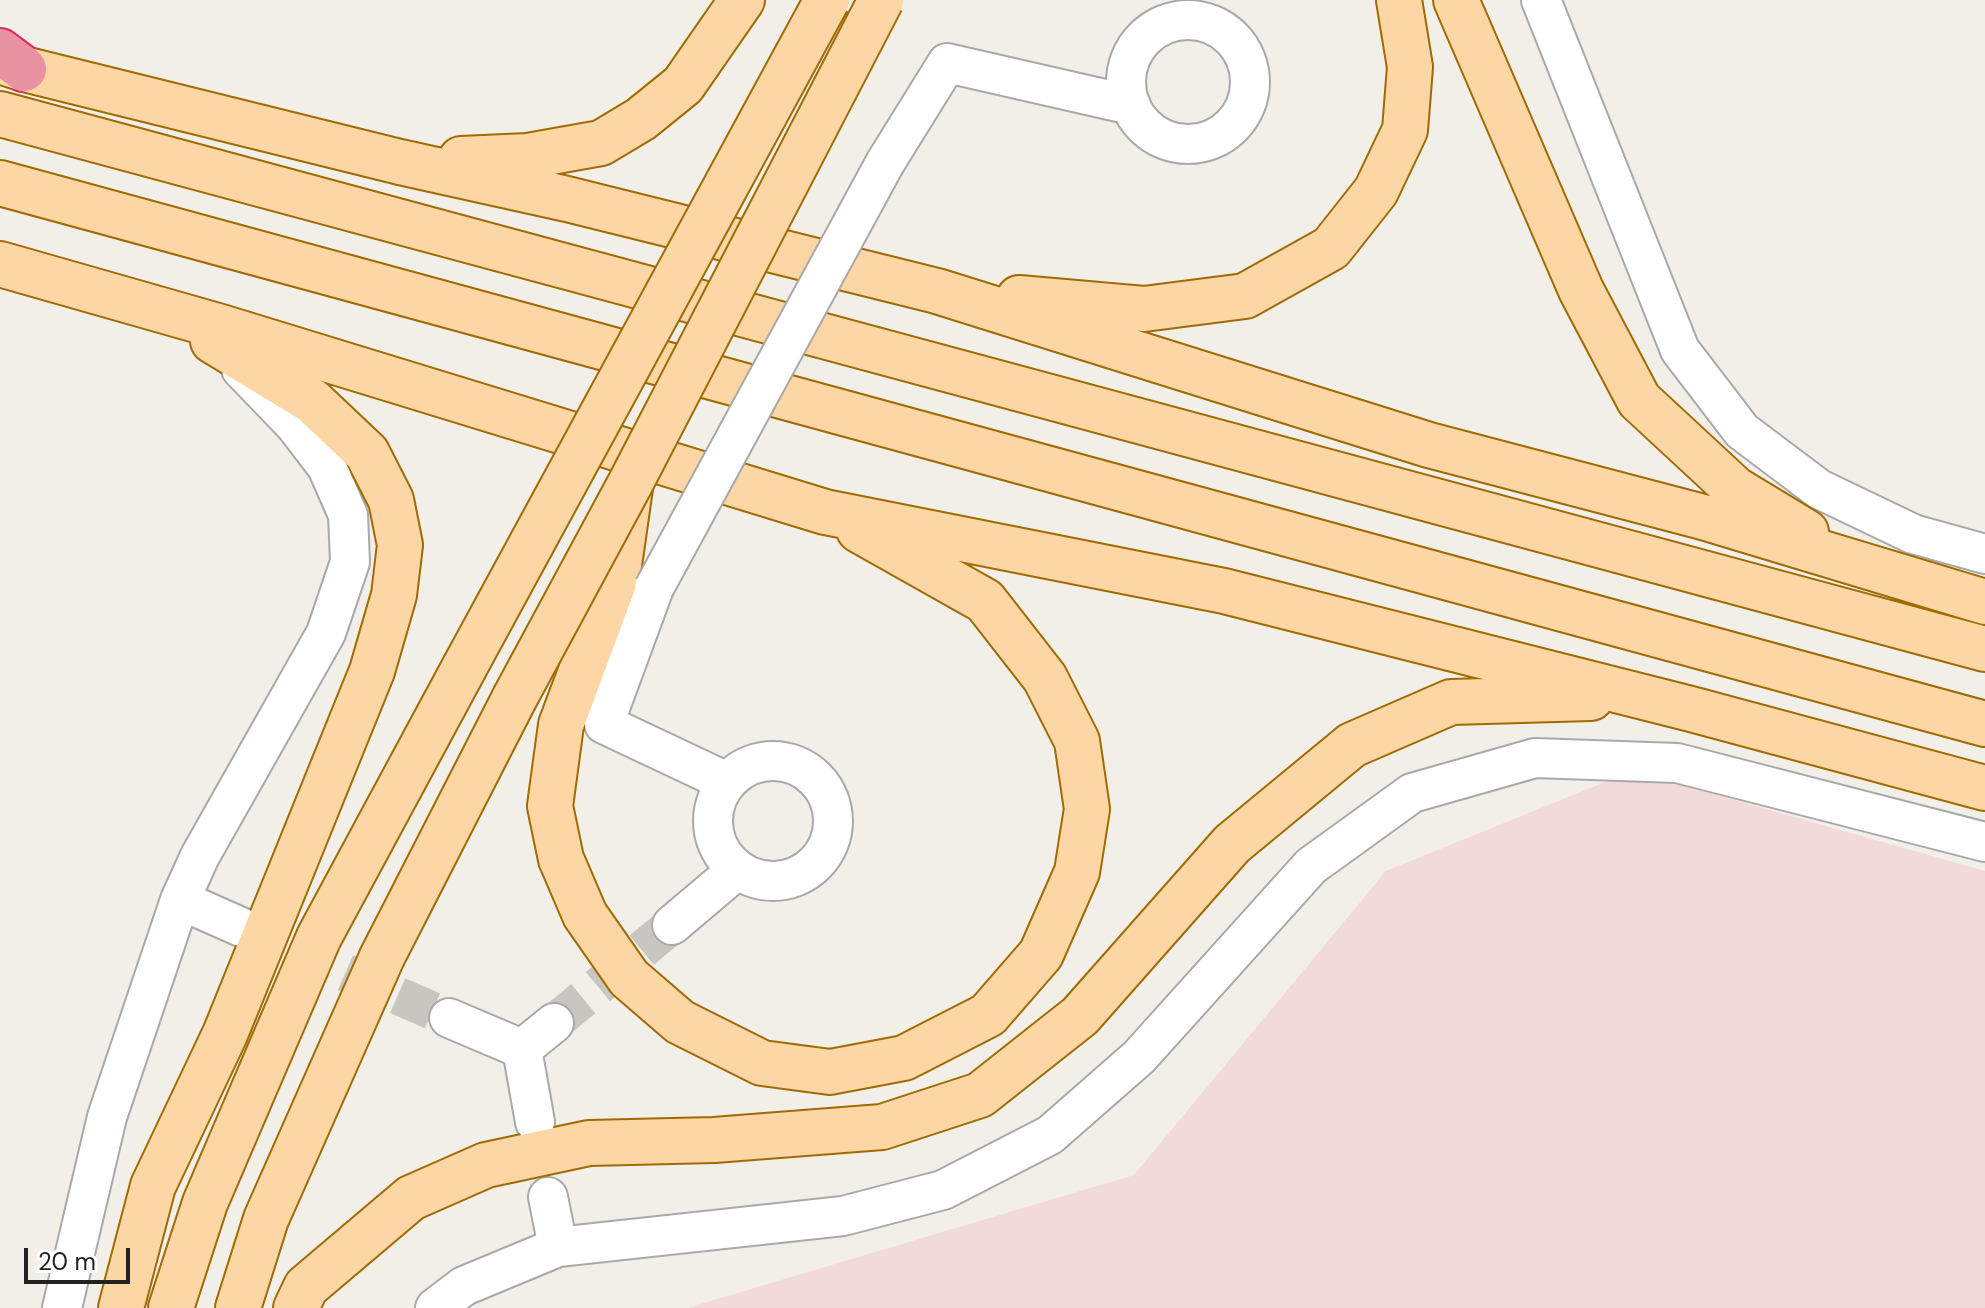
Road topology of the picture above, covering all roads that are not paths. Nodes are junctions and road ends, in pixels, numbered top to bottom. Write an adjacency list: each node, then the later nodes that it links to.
1 (742, 0): 11 (main road)
2 (827, 0): 40 (main road, bridge)
3 (881, 0): 17 (main road, bridge)
4 (1399, 0): 14 (main road)
5 (1456, 0): 20 (main road)
6 (1541, 0): 19 (street)
7 (1196, 10): 9 (street); 9 (street)
8 (8, 61): 11 (main road)
9 (1131, 105): 25 (street, bridge)
10 (0, 114): 22 (main road)
11 (400, 162): 14 (main road)
12 (0, 183): 24 (main road)
13 (0, 264): 15 (main road)
14 (937, 291): 20 (main road)
15 (163, 310): 16 (main road); 18 (main road)
16 (214, 341): 29 (street); 39 (main road)
17 (631, 482): 18 (main road); 41 (main road, bridge)
18 (825, 512): 23 (main road)
19 (1985, 554)
20 (1867, 568): 21 (main road)
21 (1985, 602)
22 (1985, 649)
23 (1642, 696): 26 (main road); 42 (main road)
24 (1985, 724)
25 (727, 782): 28 (street); 28 (street)
26 (1985, 788)
27 (1985, 842): 37 (street)
28 (737, 870): 30 (street)
29 (180, 900): 31 (street); 38 (street)
30 (672, 925)
31 (241, 927)
32 (449, 1018): 34 (street)
33 (554, 1023): 34 (street)
34 (522, 1049): 35 (street)
35 (535, 1122)
36 (548, 1197): 37 (street)
37 (558, 1247): 43 (street)
38 (62, 1308)
39 (121, 1308)
40 (171, 1308)
41 (238, 1308)
42 (296, 1308)
43 (435, 1308)

